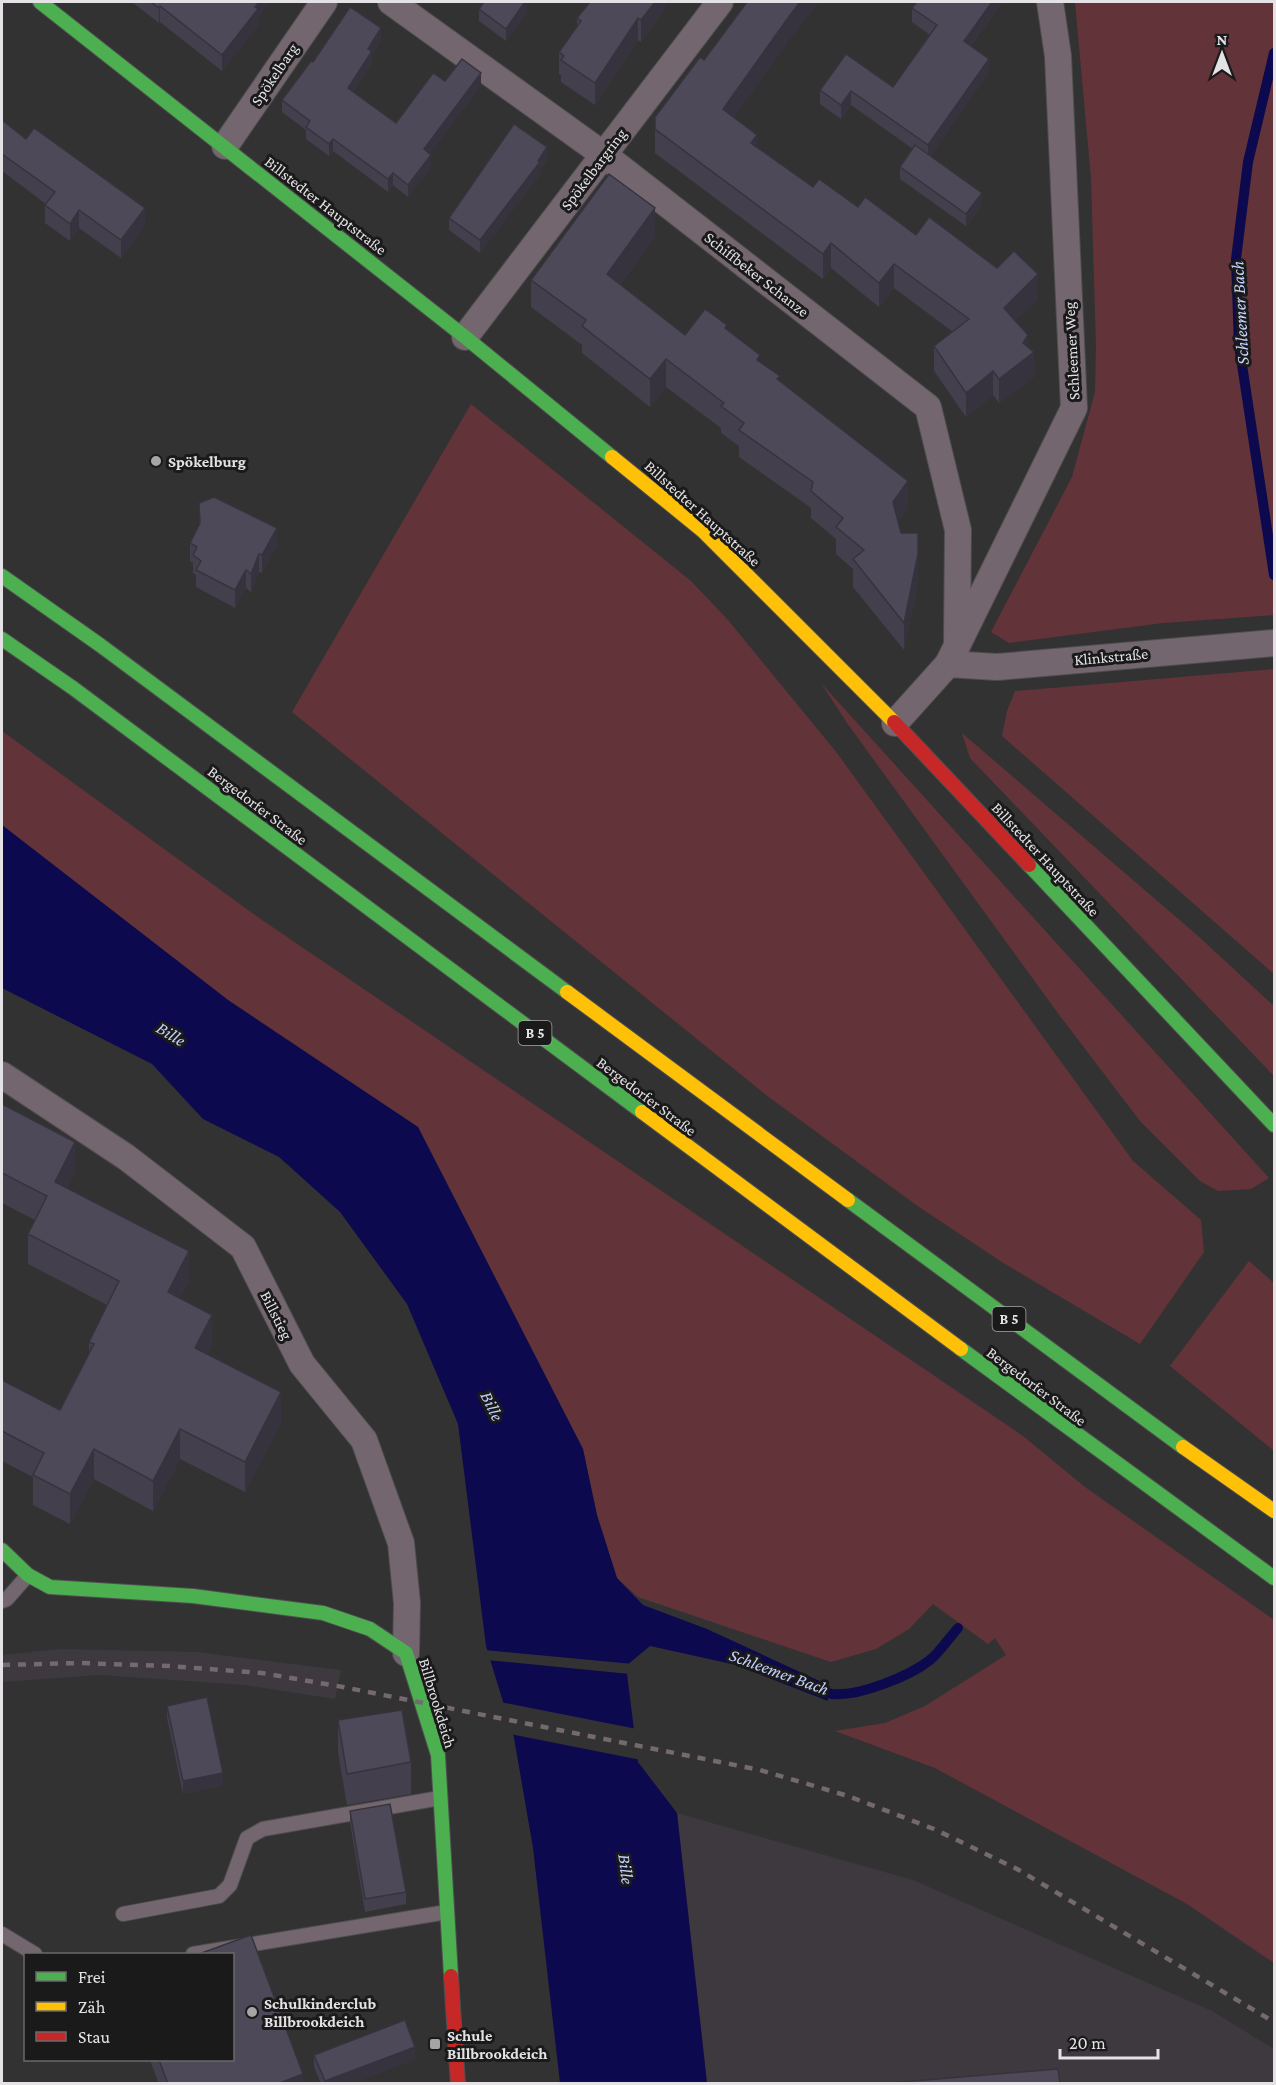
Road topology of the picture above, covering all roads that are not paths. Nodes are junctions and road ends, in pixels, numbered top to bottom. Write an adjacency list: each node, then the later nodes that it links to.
1 (40, 2): 6 (main road, Billstedter Hauptstraße)
2 (324, 2): 6 (street, Spökelbarg)
3 (391, 2): 7 (street, Schiffbeker Schanze)
4 (720, 2): 7 (street, Spökelbargring)
5 (1050, 2): 12 (street, Schleemer Weg)
6 (225, 146): 8 (main road, Billstedter Hauptstraße)
7 (604, 155): 8 (street, Spökelbargring); 12 (street, Schiffbeker Schanze)
8 (465, 337): 13 (main road, Billstedter Hauptstraße)
9 (2, 576): 16 (main road, B 5)
10 (2, 639): 19 (main road, Bergedorfer Straße / B 5)
11 (1275, 643): 12 (street, Klinkstraße)
12 (952, 653): 13 (street, Schleemer Weg)
13 (895, 723): 15 (main road, Billstedter Hauptstraße)
14 (2, 1075): 21 (street, Billstieg)
15 (1275, 1125)
16 (1275, 1511)
17 (2, 1550): 18 (main road, Billbrookdeich)
18 (27, 1575): 20 (lane); 21 (main road, Billbrookdeich)
19 (1275, 1578)
20 (2, 1601)
21 (406, 1653): 22 (main road, Billbrookdeich)
22 (440, 1798): 23 (main road, Billbrookdeich); 24 (lane)
23 (447, 1912): 27 (lane); 28 (main road, Billbrookdeich)
24 (123, 1914)
25 (2, 1934): 26 (lane)
26 (33, 1953)
27 (199, 1953)
28 (458, 2084)

